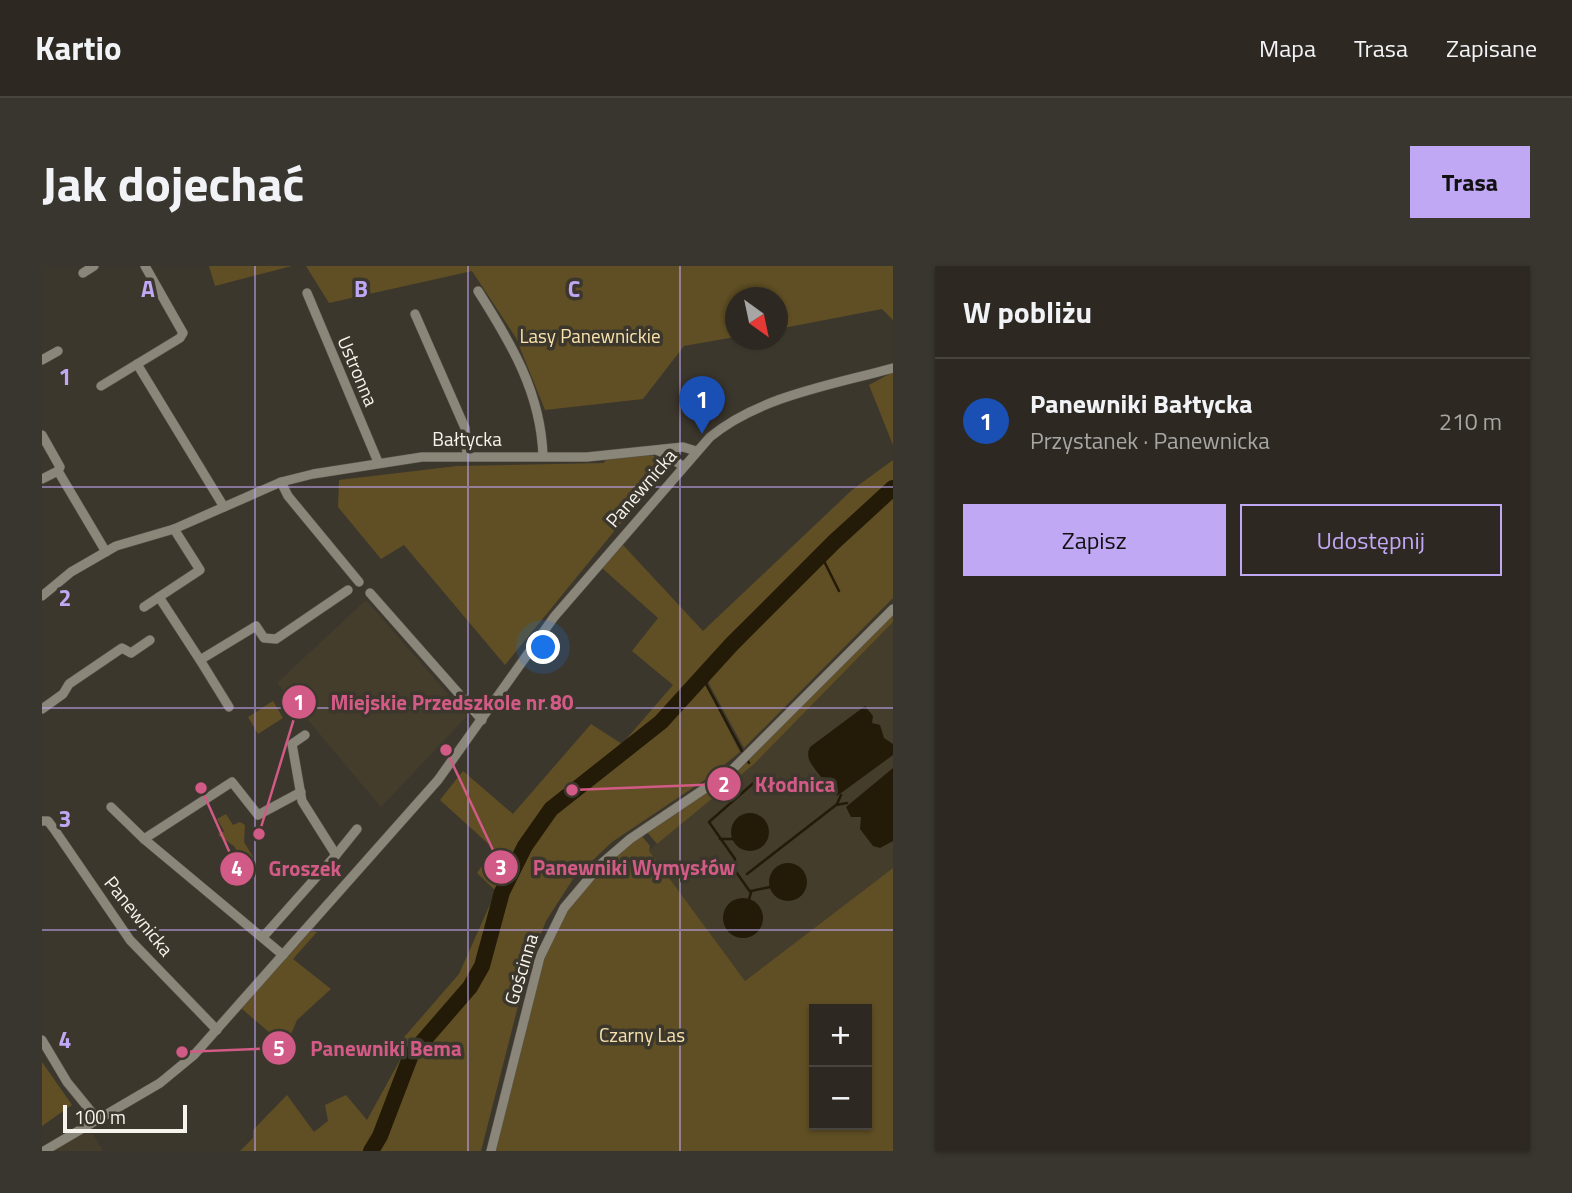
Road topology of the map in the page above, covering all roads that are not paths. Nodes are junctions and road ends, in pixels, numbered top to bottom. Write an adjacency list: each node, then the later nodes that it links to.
1 (94, 266): 3 (street)
2 (145, 266): 9 (street)
3 (83, 273)
4 (478, 291): 16 (street)
5 (307, 293): 17 (street, Ustronna)
6 (415, 314): 15 (street)
7 (58, 351): 8 (street)
8 (42, 360)
9 (137, 363): 11 (street); 22 (street)
10 (893, 368): 14 (street, Panewnicka)
11 (101, 386)
12 (42, 435): 19 (street)
13 (656, 450): 14 (street, Bałtycka); 16 (street, Bałtycka); 18 (street)
14 (696, 451): 18 (street, Panewnicka)
15 (467, 455): 16 (street, Bałtycka); 17 (street, Bałtycka)
16 (543, 456)
17 (378, 462): 21 (street, Bałtycka)
18 (683, 466): 36 (street, Panewnicka)
19 (58, 471): 20 (street); 24 (street)
20 (42, 479)
21 (281, 482): 22 (street, Bałtycka); 25 (street)
22 (224, 507): 23 (street, Bałtycka)
23 (174, 529): 24 (street, Bałtycka); 29 (street)
24 (106, 552): 28 (street, Bałtycka)
25 (359, 582)
26 (348, 590): 33 (street)
27 (370, 593): 36 (street)
28 (42, 596)
29 (159, 597): 30 (street); 33 (street)
30 (144, 607)
31 (893, 609): 50 (street, Gościnna)
32 (150, 640): 35 (street)
33 (200, 660): 34 (street)
34 (229, 707)
35 (42, 709)
36 (482, 720): 45 (street, Panewnicka)
37 (305, 735): 38 (street)
38 (301, 792): 42 (street); 43 (street)
39 (111, 807): 42 (street)
40 (42, 821): 46 (street, Panewnicka)
41 (358, 829): 43 (street)
42 (144, 839): 44 (street)
43 (336, 855): 44 (street)
44 (263, 937): 45 (street)
45 (283, 955): 46 (street, Panewnicka)
46 (216, 1030): 48 (street, Panewnicka)
47 (42, 1040): 48 (street)
48 (99, 1120): 49 (street, Panewnicka)
49 (44, 1151)
50 (491, 1151)

